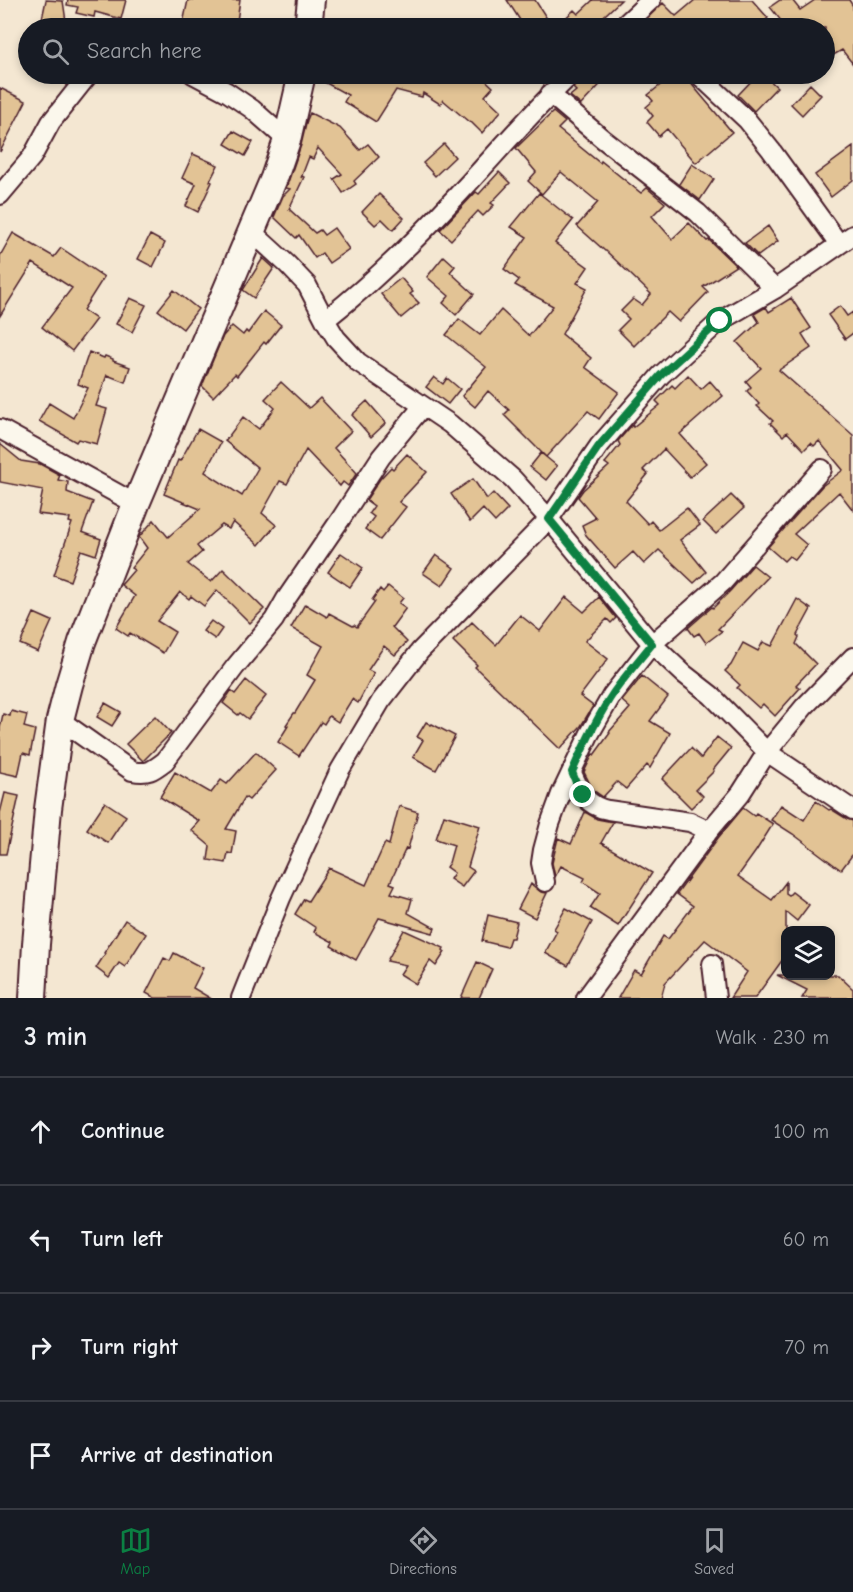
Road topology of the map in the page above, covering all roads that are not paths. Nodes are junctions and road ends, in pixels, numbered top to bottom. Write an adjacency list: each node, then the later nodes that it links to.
1 (311, 0): 3 (street)
2 (651, 0): 4 (street)
3 (309, 18)
4 (632, 18)
5 (81, 84): 12 (street)
6 (212, 84): 11 (street)
7 (300, 84): 11 (street)
8 (561, 84): 10 (street)
9 (709, 84): 14 (street)
10 (550, 94): 15 (street); 16 (street)
11 (287, 140): 13 (street)
12 (0, 195)
13 (252, 232): 16 (street); 20 (street)
14 (846, 240): 15 (street)
15 (775, 289): 21 (street)
16 (325, 320): 17 (street)
17 (423, 406): 21 (street); 24 (street)
18 (0, 429): 20 (street)
19 (822, 469): 22 (street)
20 (136, 504): 24 (street)
21 (549, 519): 22 (street); 32 (street)
22 (652, 644): 25 (street); 26 (street)
23 (853, 657): 25 (street)
24 (60, 720): 31 (street)
25 (767, 752): 27 (street); 28 (street)
26 (572, 772): 28 (street); 29 (street)
27 (853, 810)
28 (709, 831): 33 (street)
29 (545, 882)
30 (712, 964): 34 (street)
31 (33, 998)
32 (241, 998)
33 (586, 998)
34 (716, 998)

